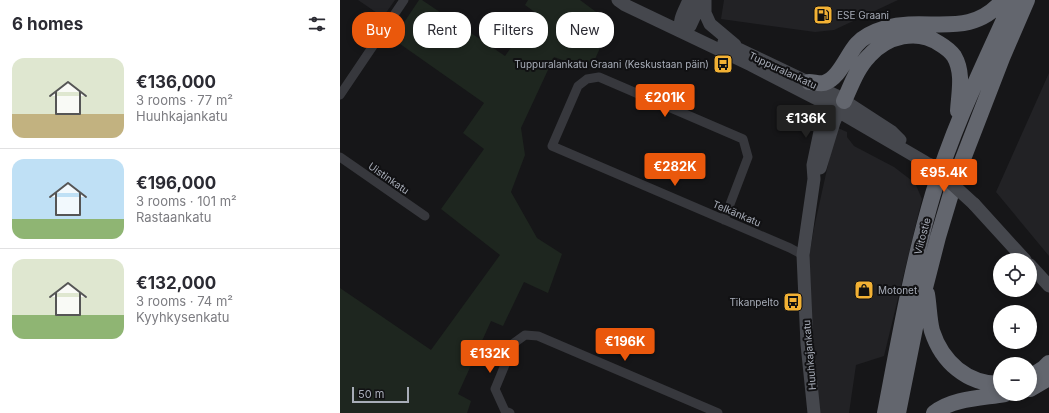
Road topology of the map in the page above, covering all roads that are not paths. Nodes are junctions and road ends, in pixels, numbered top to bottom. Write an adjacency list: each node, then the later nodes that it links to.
1 (404, 0): 13 (street)
2 (618, 0): 10 (street, Tuppuralankatu)
3 (627, 0): 10 (street, Tuppuralankatu)
4 (690, 0): 10 (street)
5 (704, 0): 10 (street); 11 (street)
6 (1004, 0): 9 (highway)
7 (1013, 0): 15 (highway, Viitostie)
8 (1028, 0): 22 (highway, Viitostie)
9 (911, 24): 12 (highway); 14 (highway)
10 (684, 26): 11 (street, Tuppuralankatu); 14 (street, Tuppuralankatu)
11 (742, 50): 12 (street, Tuppuralankatu)
12 (809, 82): 14 (street, Tuppuralankatu)
13 (340, 95)
14 (837, 104): 15 (highway); 19 (street, Tuppuralankatu, bridge); 20 (street, Huuhkajankatu)
15 (957, 126): 37 (highway, Viitostie)
16 (340, 157): 17 (street, Uistinkatu)
17 (425, 216)
18 (724, 220): 18 (street, Telkänkatu); 20 (street, Telkänkatu)
19 (1019, 253)
20 (803, 255): 36 (street, Huuhkajankatu)
21 (1037, 273): 23 (street)
22 (926, 284): 29 (highway); 38 (highway, Viitostie)
23 (1049, 286)
24 (1049, 363): 25 (highway)
25 (1037, 372)
26 (1049, 374): 28 (highway)
27 (1049, 378): 30 (highway)
28 (1037, 382)
29 (993, 383)
30 (1037, 385)
31 (993, 396): 33 (highway)
32 (993, 396): 33 (highway)
33 (987, 397): 39 (highway)
34 (510, 413): 35 (street)
35 (718, 413)
36 (814, 413)
37 (885, 413)
38 (898, 413)
39 (934, 413)

